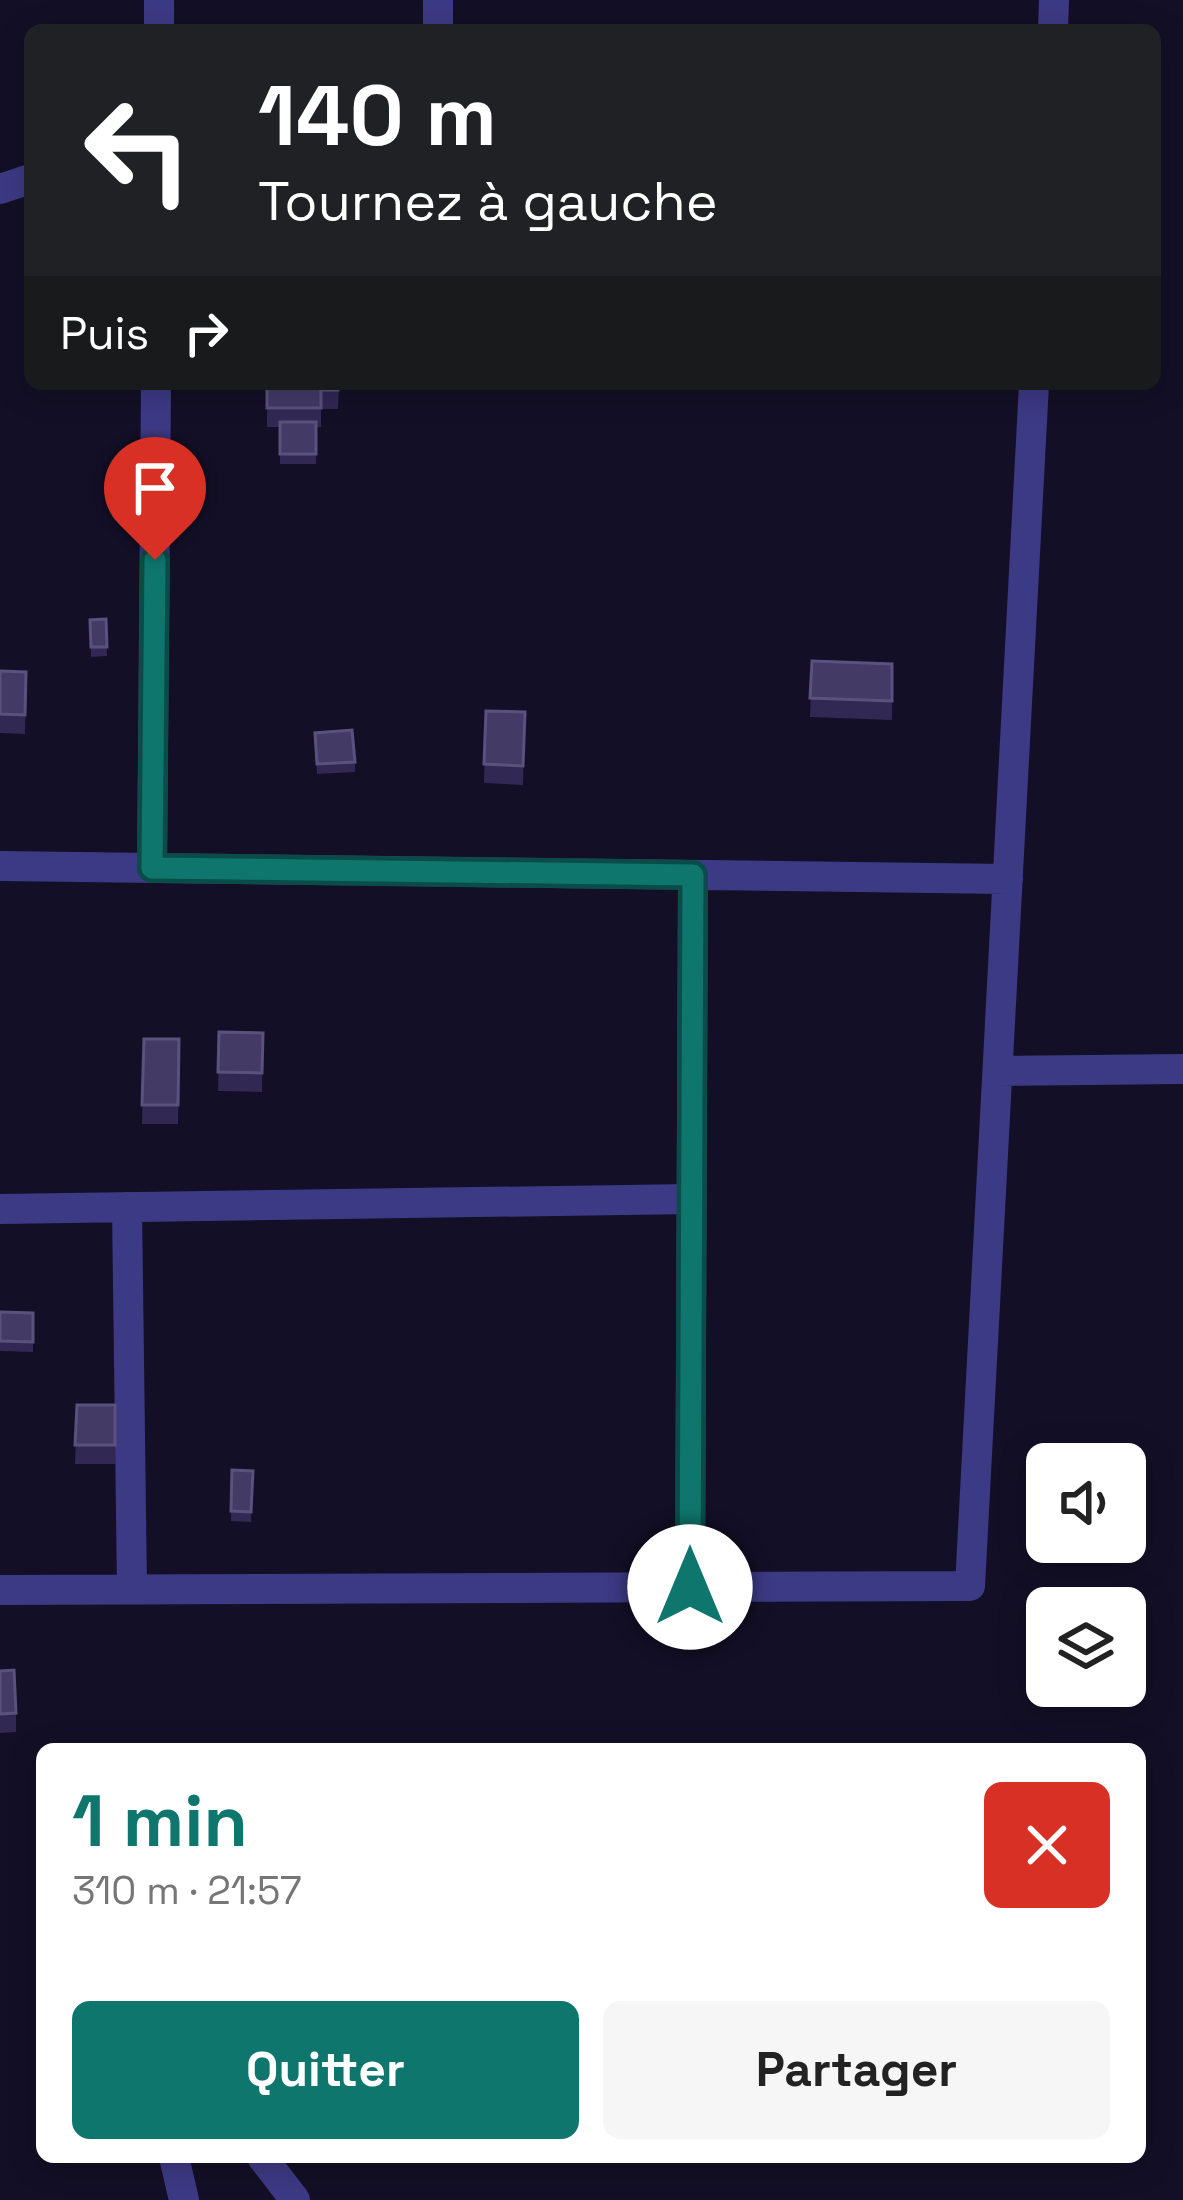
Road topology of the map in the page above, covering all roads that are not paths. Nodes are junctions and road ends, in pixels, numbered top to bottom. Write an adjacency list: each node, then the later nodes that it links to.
1 (156, 390): 4 (street)
2 (1034, 390): 6 (street)
3 (0, 866): 4 (street)
4 (152, 868): 5 (street)
5 (693, 875): 6 (street); 9 (street)
6 (1008, 879): 8 (street)
7 (1183, 1069): 8 (street)
8 (998, 1071): 12 (street)
9 (691, 1199): 10 (street); 12 (street)
10 (127, 1207): 11 (street); 13 (street)
11 (0, 1208)
12 (690, 1587): 13 (street)
13 (132, 1589): 14 (street)
14 (0, 1590)
15 (175, 2163): 17 (street)
16 (267, 2163): 18 (street)
17 (184, 2200)
18 (296, 2200)

